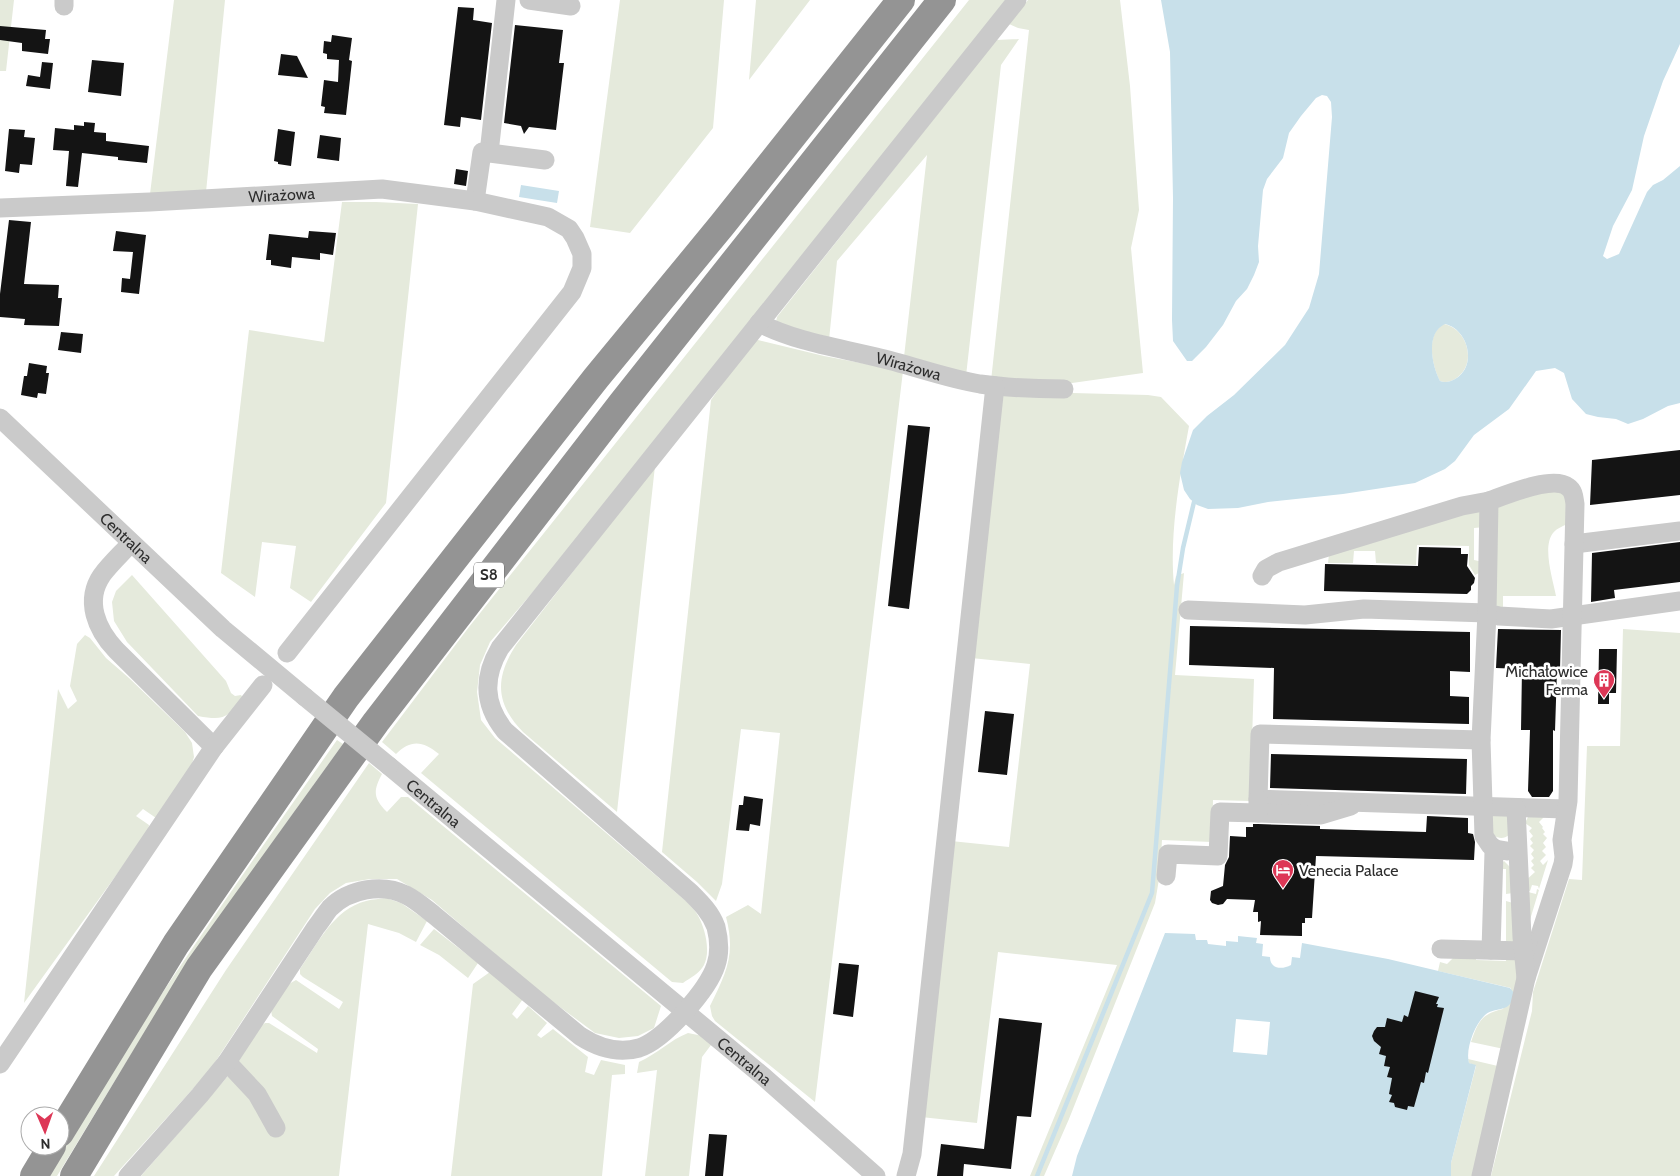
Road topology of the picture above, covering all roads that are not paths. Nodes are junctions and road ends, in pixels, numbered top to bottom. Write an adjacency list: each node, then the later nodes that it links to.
1 (506, 0): 7 (street)
2 (529, 0): 6 (street)
3 (901, 0): 45 (highway, S8)
4 (942, 0): 49 (highway, S8)
5 (1017, 0): 11 (street)
6 (571, 6)
7 (489, 153): 8 (street); 9 (street)
8 (545, 160)
9 (475, 202): 10 (street, Wirażowa); 24 (street, Wirażowa)
10 (0, 208)
11 (759, 323): 12 (street, Wirażowa); 42 (street)
12 (996, 386): 13 (street, Wirażowa); 52 (street)
13 (1064, 389)
14 (0, 418): 17 (street, Centralna)
15 (1489, 501): 18 (street); 19 (street); 22 (street)
16 (1680, 531): 18 (street)
17 (132, 543): 27 (street); 42 (street, Centralna, bridge)
18 (1574, 544): 23 (street)
19 (1262, 576)
20 (1680, 601): 23 (street)
21 (1188, 610): 22 (street)
22 (1487, 613): 23 (street); 26 (street)
23 (1573, 616): 31 (street)
24 (287, 653)
25 (263, 686): 27 (street)
26 (1481, 740): 28 (street); 29 (street)
27 (214, 747): 44 (street)
28 (1258, 806): 29 (street); 35 (street)
29 (1483, 807): 30 (street); 33 (street)
30 (1516, 808): 31 (street); 34 (street)
31 (1566, 809): 32 (street)
32 (1562, 840): 40 (street); 41 (street)
33 (1495, 849): 34 (street); 36 (street)
34 (1518, 851): 37 (street)
35 (1166, 876)
36 (1492, 897): 37 (street); 39 (street)
37 (1520, 898): 40 (street)
38 (1441, 949): 39 (street)
39 (1491, 950): 40 (street)
40 (1525, 952): 41 (street)
41 (1526, 978): 53 (street)
42 (685, 1012): 43 (street); 51 (street, Centralna)
43 (227, 1062): 46 (street); 50 (street)
44 (0, 1064)
45 (70, 1117)
46 (276, 1128)
47 (46, 1156): 48 (highway)
48 (34, 1176)
49 (74, 1176)
50 (128, 1176)
51 (876, 1176)
52 (906, 1176)
53 (1481, 1176)

